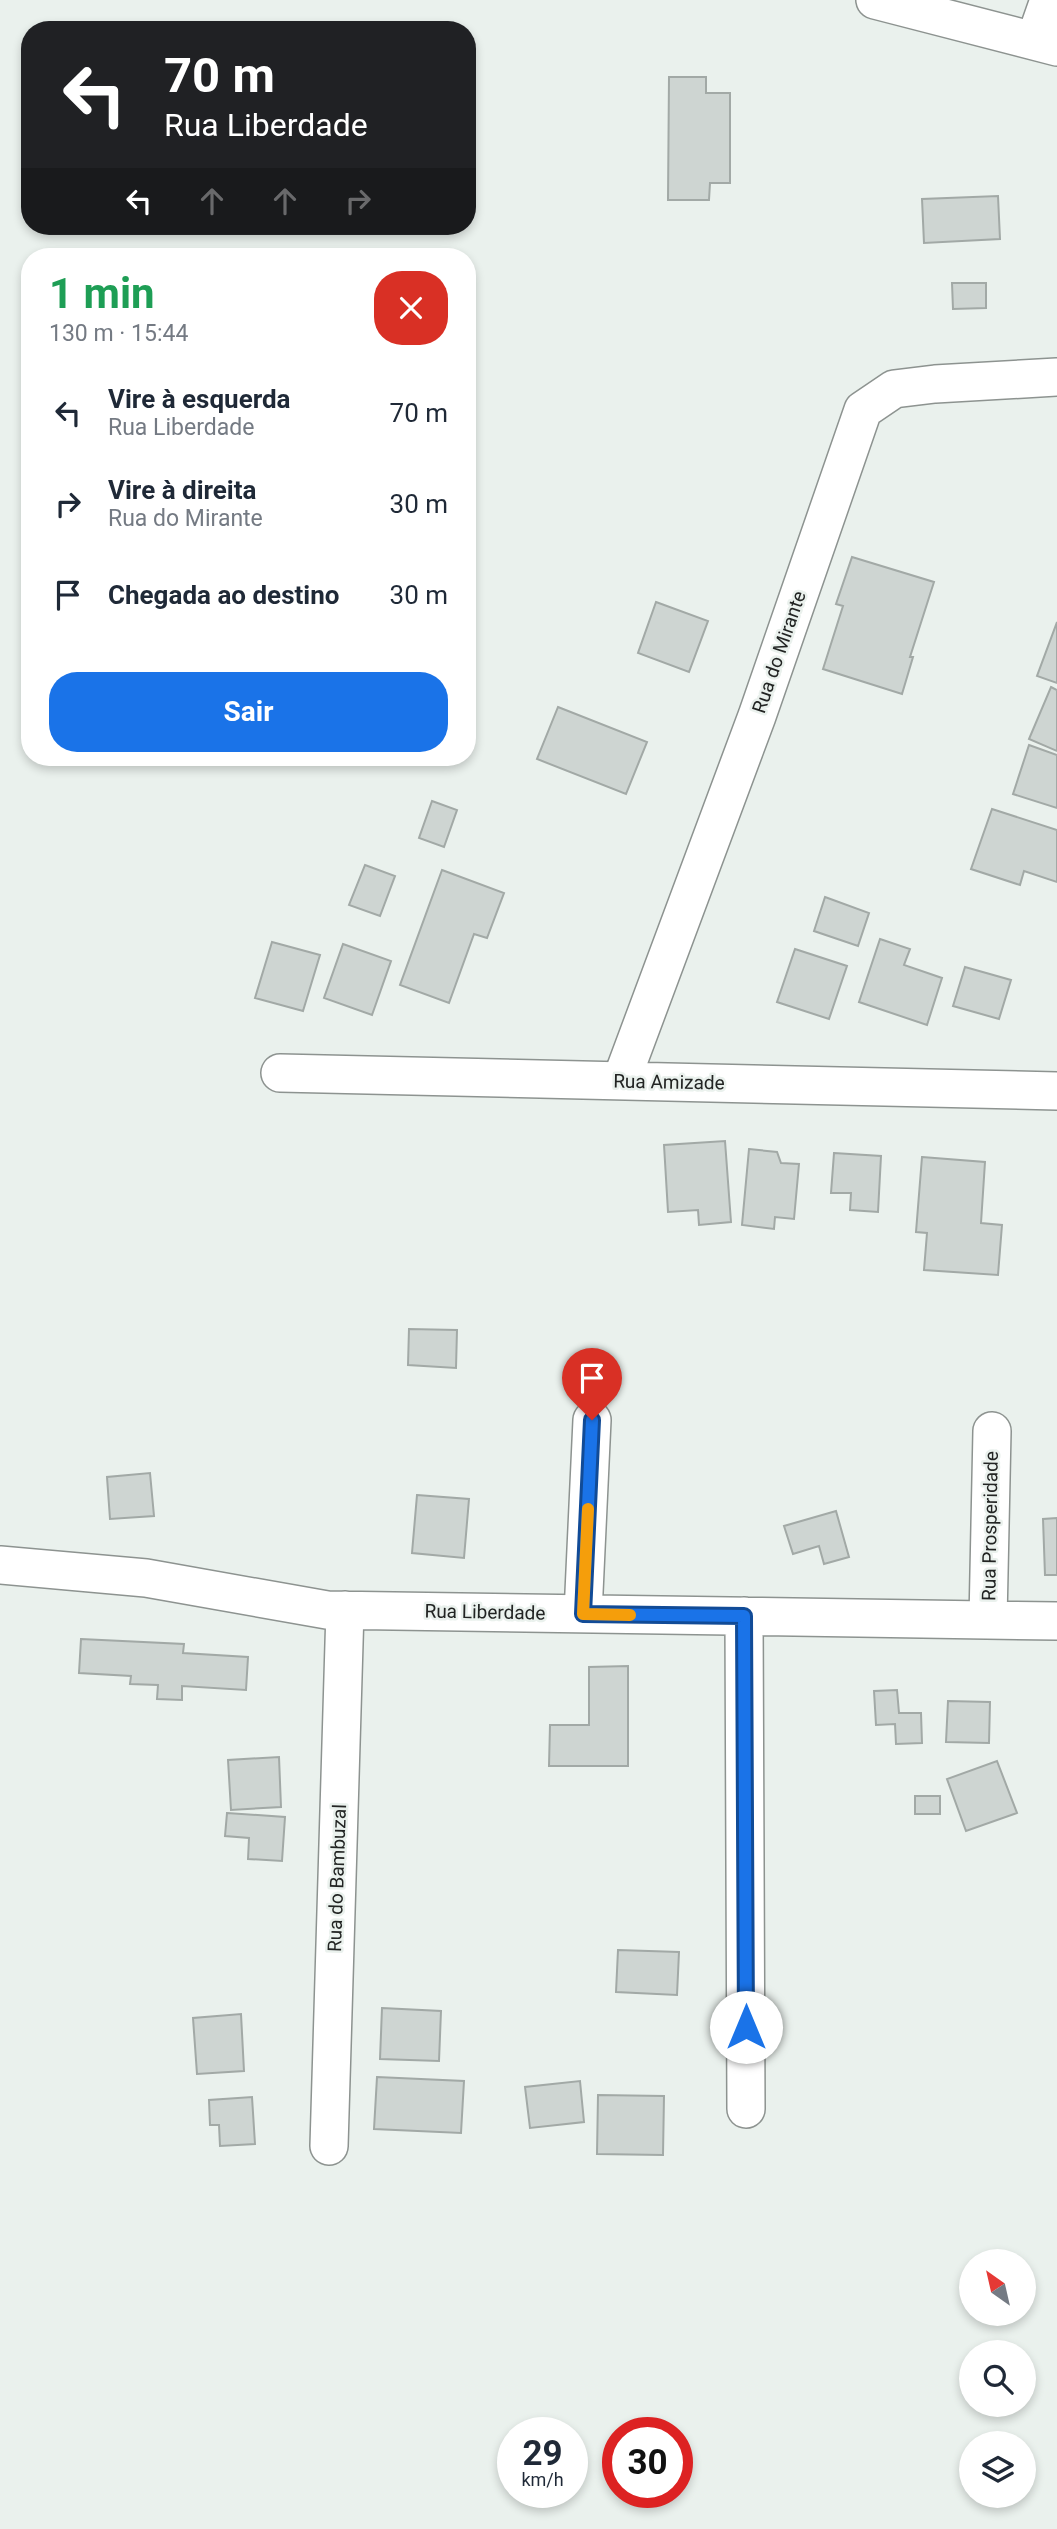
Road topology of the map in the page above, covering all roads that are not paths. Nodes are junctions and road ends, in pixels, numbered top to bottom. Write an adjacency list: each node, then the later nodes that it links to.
1 (874, 0): 3 (street)
2 (1049, 0): 3 (street)
3 (1046, 44)
4 (1057, 377): 6 (street, Rua do Mirante)
5 (280, 1073): 6 (street, Rua Amizade)
6 (621, 1081): 7 (street, Rua Amizade)
7 (1057, 1091)
8 (592, 1420): 12 (street)
9 (992, 1431): 14 (street, Rua Prosperidade)
10 (0, 1565): 11 (street, Rua Liberdade)
11 (345, 1610): 12 (street, Rua Liberdade); 17 (street, Rua do Bambuzal)
12 (583, 1614): 13 (street, Rua Liberdade)
13 (744, 1616): 14 (street, Rua Liberdade); 16 (street)
14 (988, 1620): 15 (street, Rua Liberdade)
15 (1057, 1621)
16 (746, 2109)
17 (329, 2146)

